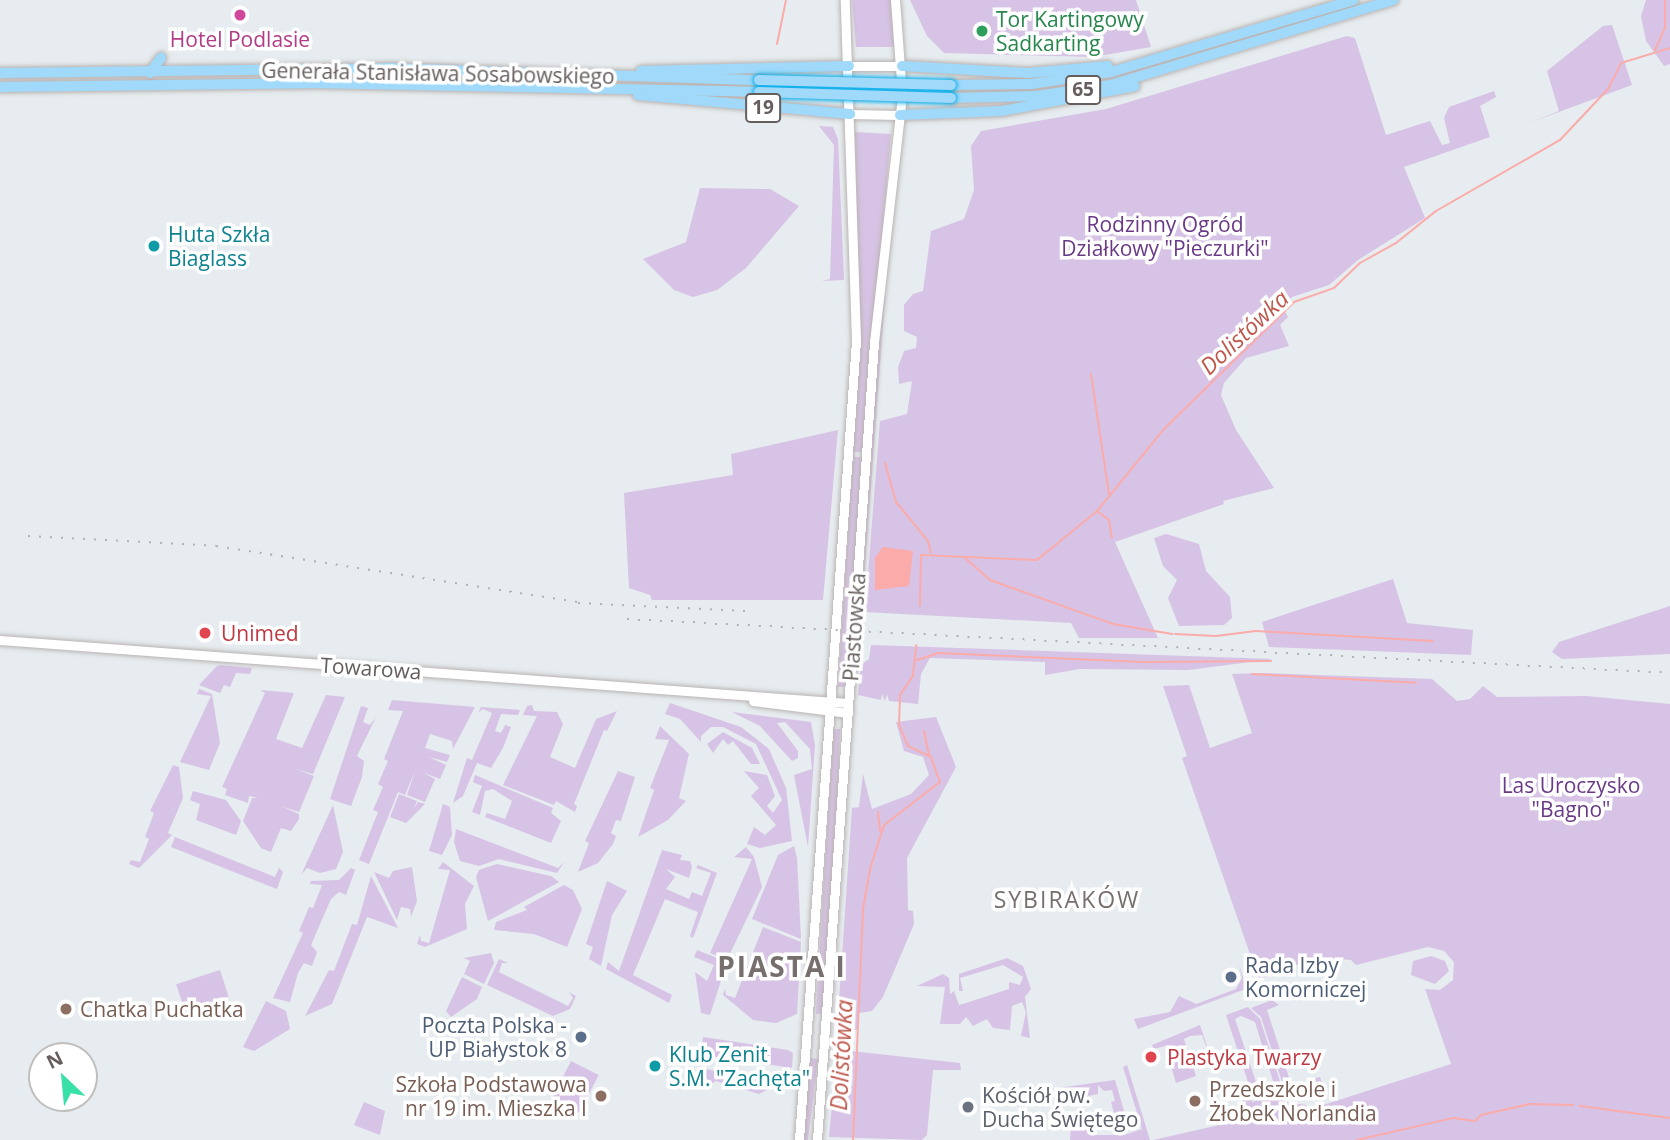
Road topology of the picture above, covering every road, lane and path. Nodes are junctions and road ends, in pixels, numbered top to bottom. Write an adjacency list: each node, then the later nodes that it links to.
1 (845, 0): 8 (main road, Piastowska)
2 (895, 0): 9 (main road, Piastowska)
3 (1354, 0): 5 (highway, 65)
4 (1394, 0): 7 (highway, 65)
5 (1181, 54): 9 (highway); 14 (highway, Generała Stanisława Sosabowskiego / 65, bridge)
6 (161, 58): 11 (highway)
7 (1211, 58): 19 (highway, Generała Stanisława Sosabowskiego / 65, bridge); 21 (highway)
8 (849, 66): 9 (main road, 19); 14 (highway, 19); 20 (main road, Piastowska)
9 (902, 66): 21 (main road, Piastowska)
10 (239, 70): 11 (highway, Generała Stanisława Sosabowskiego / 19); 13 (highway, Generała Stanisława Sosabowskiego / 19); 16 (highway)
11 (153, 71): 12 (highway, Generała Stanisława Sosabowskiego / 19); 15 (highway)
12 (0, 73)
13 (525, 73): 14 (highway, Generała Stanisława Sosabowskiego / 19); 17 (highway)
14 (595, 75)
15 (139, 83): 16 (highway, Generała Stanisława Sosabowskiego / 19); 18 (highway, Generała Stanisława Sosabowskiego / 19)
16 (239, 83): 17 (highway, Generała Stanisława Sosabowskiego / 19)
17 (524, 86): 19 (highway, Generała Stanisława Sosabowskiego / 19)
18 (0, 87)
19 (569, 87): 20 (highway, 19)
20 (850, 114): 21 (main road); 23 (main road, Piastowska)
21 (900, 116): 25 (main road, Piastowska)
22 (0, 640): 24 (main road, Towarowa)
23 (830, 701): 24 (main road, Towarowa); 25 (main road, Towarowa); 26 (main road, Piastowska)
24 (796, 704): 26 (main road, Towarowa)
25 (848, 708): 26 (main road, Towarowa); 28 (main road, Piastowska)
26 (830, 712): 27 (main road, Piastowska)
27 (799, 1140)
28 (817, 1140)

